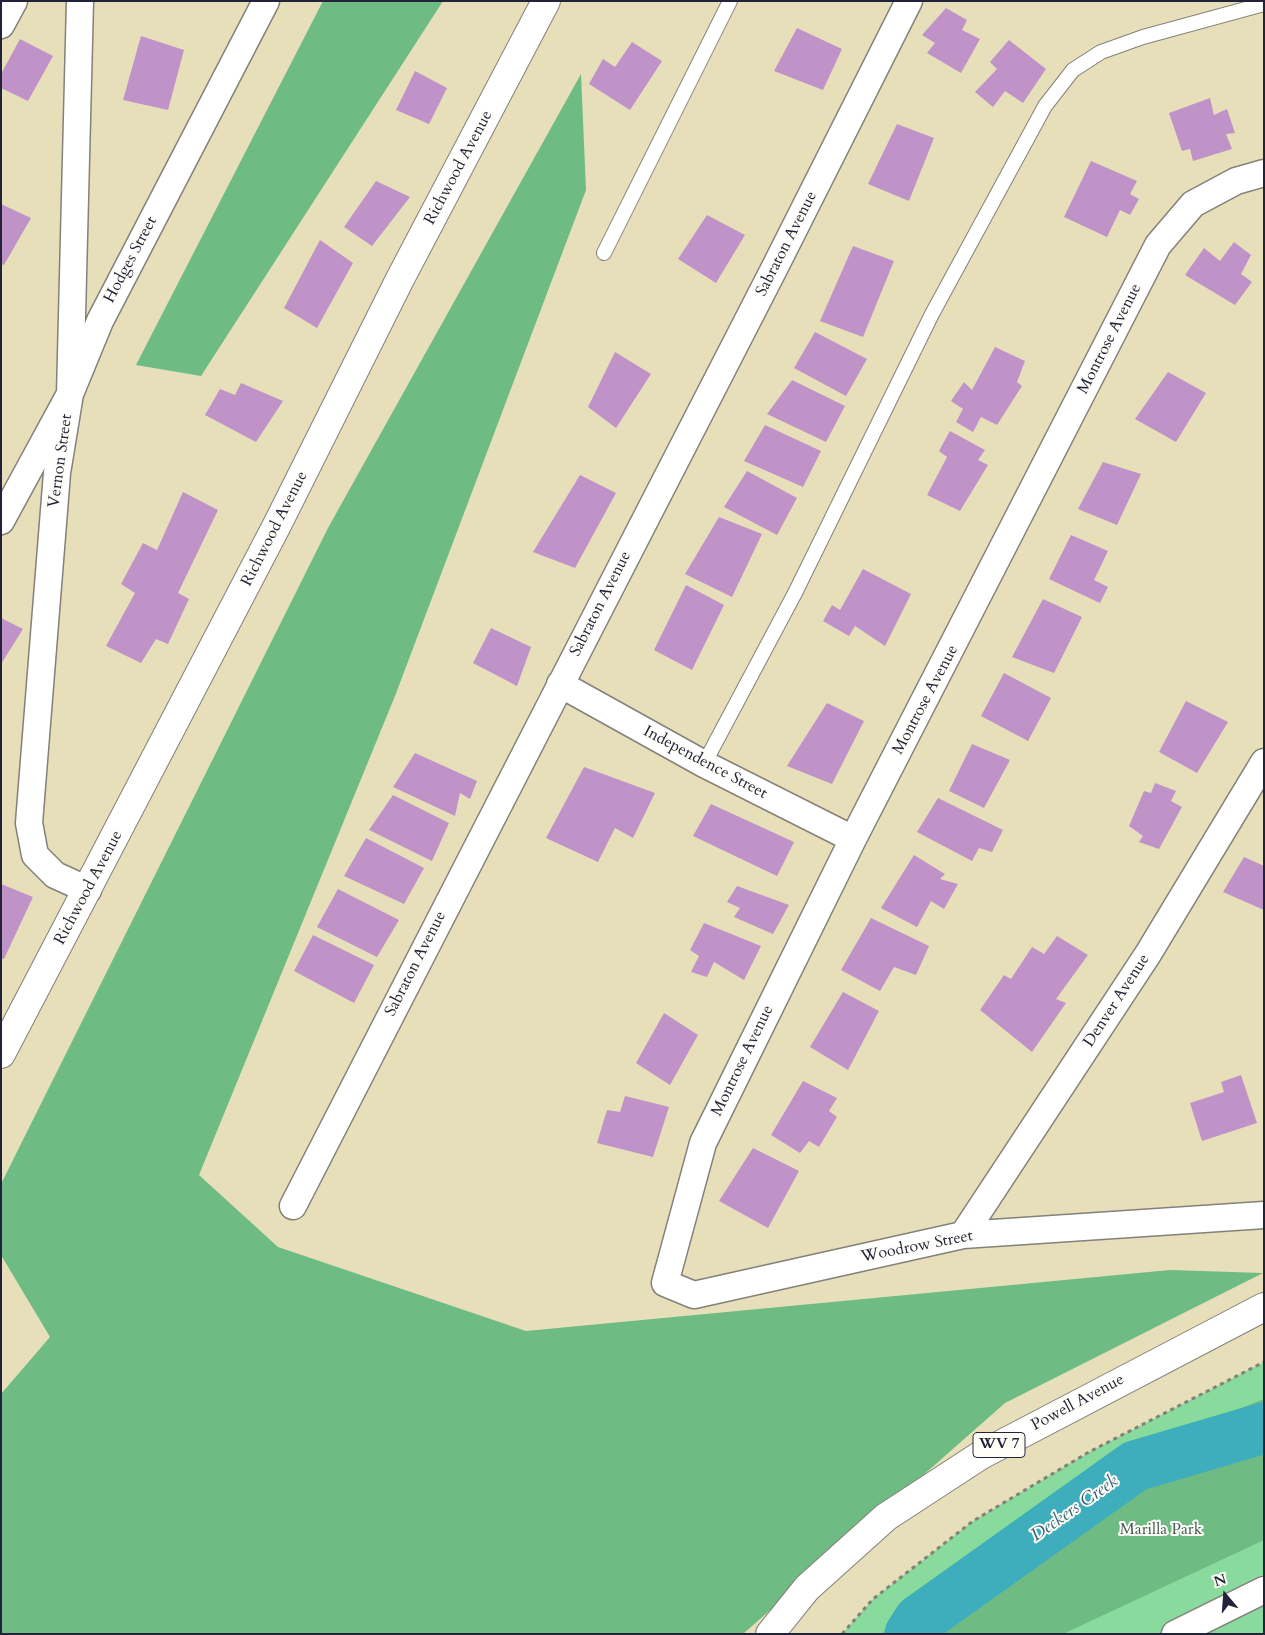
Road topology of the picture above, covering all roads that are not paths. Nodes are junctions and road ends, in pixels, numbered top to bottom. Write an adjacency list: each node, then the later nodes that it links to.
1 (14, 1): 8 (street)
2 (80, 1): 11 (street, Vernon Street)
3 (266, 1): 11 (street, Hodges Street)
4 (546, 1): 17 (street, Richwood Avenue)
5 (730, 1): 10 (lane)
6 (909, 1): 13 (street, Sabraton Avenue)
7 (1264, 4): 15 (lane)
8 (1, 25)
9 (1264, 173): 16 (street, Montrose Avenue)
10 (604, 252)
11 (70, 394): 12 (street, Hodges Street); 17 (street, Vernon Street)
12 (1, 522)
13 (560, 684): 15 (street, Independence Street); 19 (street, Sabraton Avenue)
14 (1264, 762): 21 (street, Denver Avenue)
15 (704, 764): 16 (street, Independence Street)
16 (853, 839): 22 (street, Montrose Avenue)
17 (88, 890): 18 (street, Richwood Avenue)
18 (1, 1054)
19 (293, 1206)
20 (1264, 1215): 21 (street, Woodrow Street)
21 (963, 1235): 22 (street, Woodrow Street)
22 (665, 1283)
23 (1264, 1307): 25 (street, Powell Avenue / WV 7)
24 (1264, 1590): 26 (street)
25 (770, 1634)
26 (1175, 1634)

